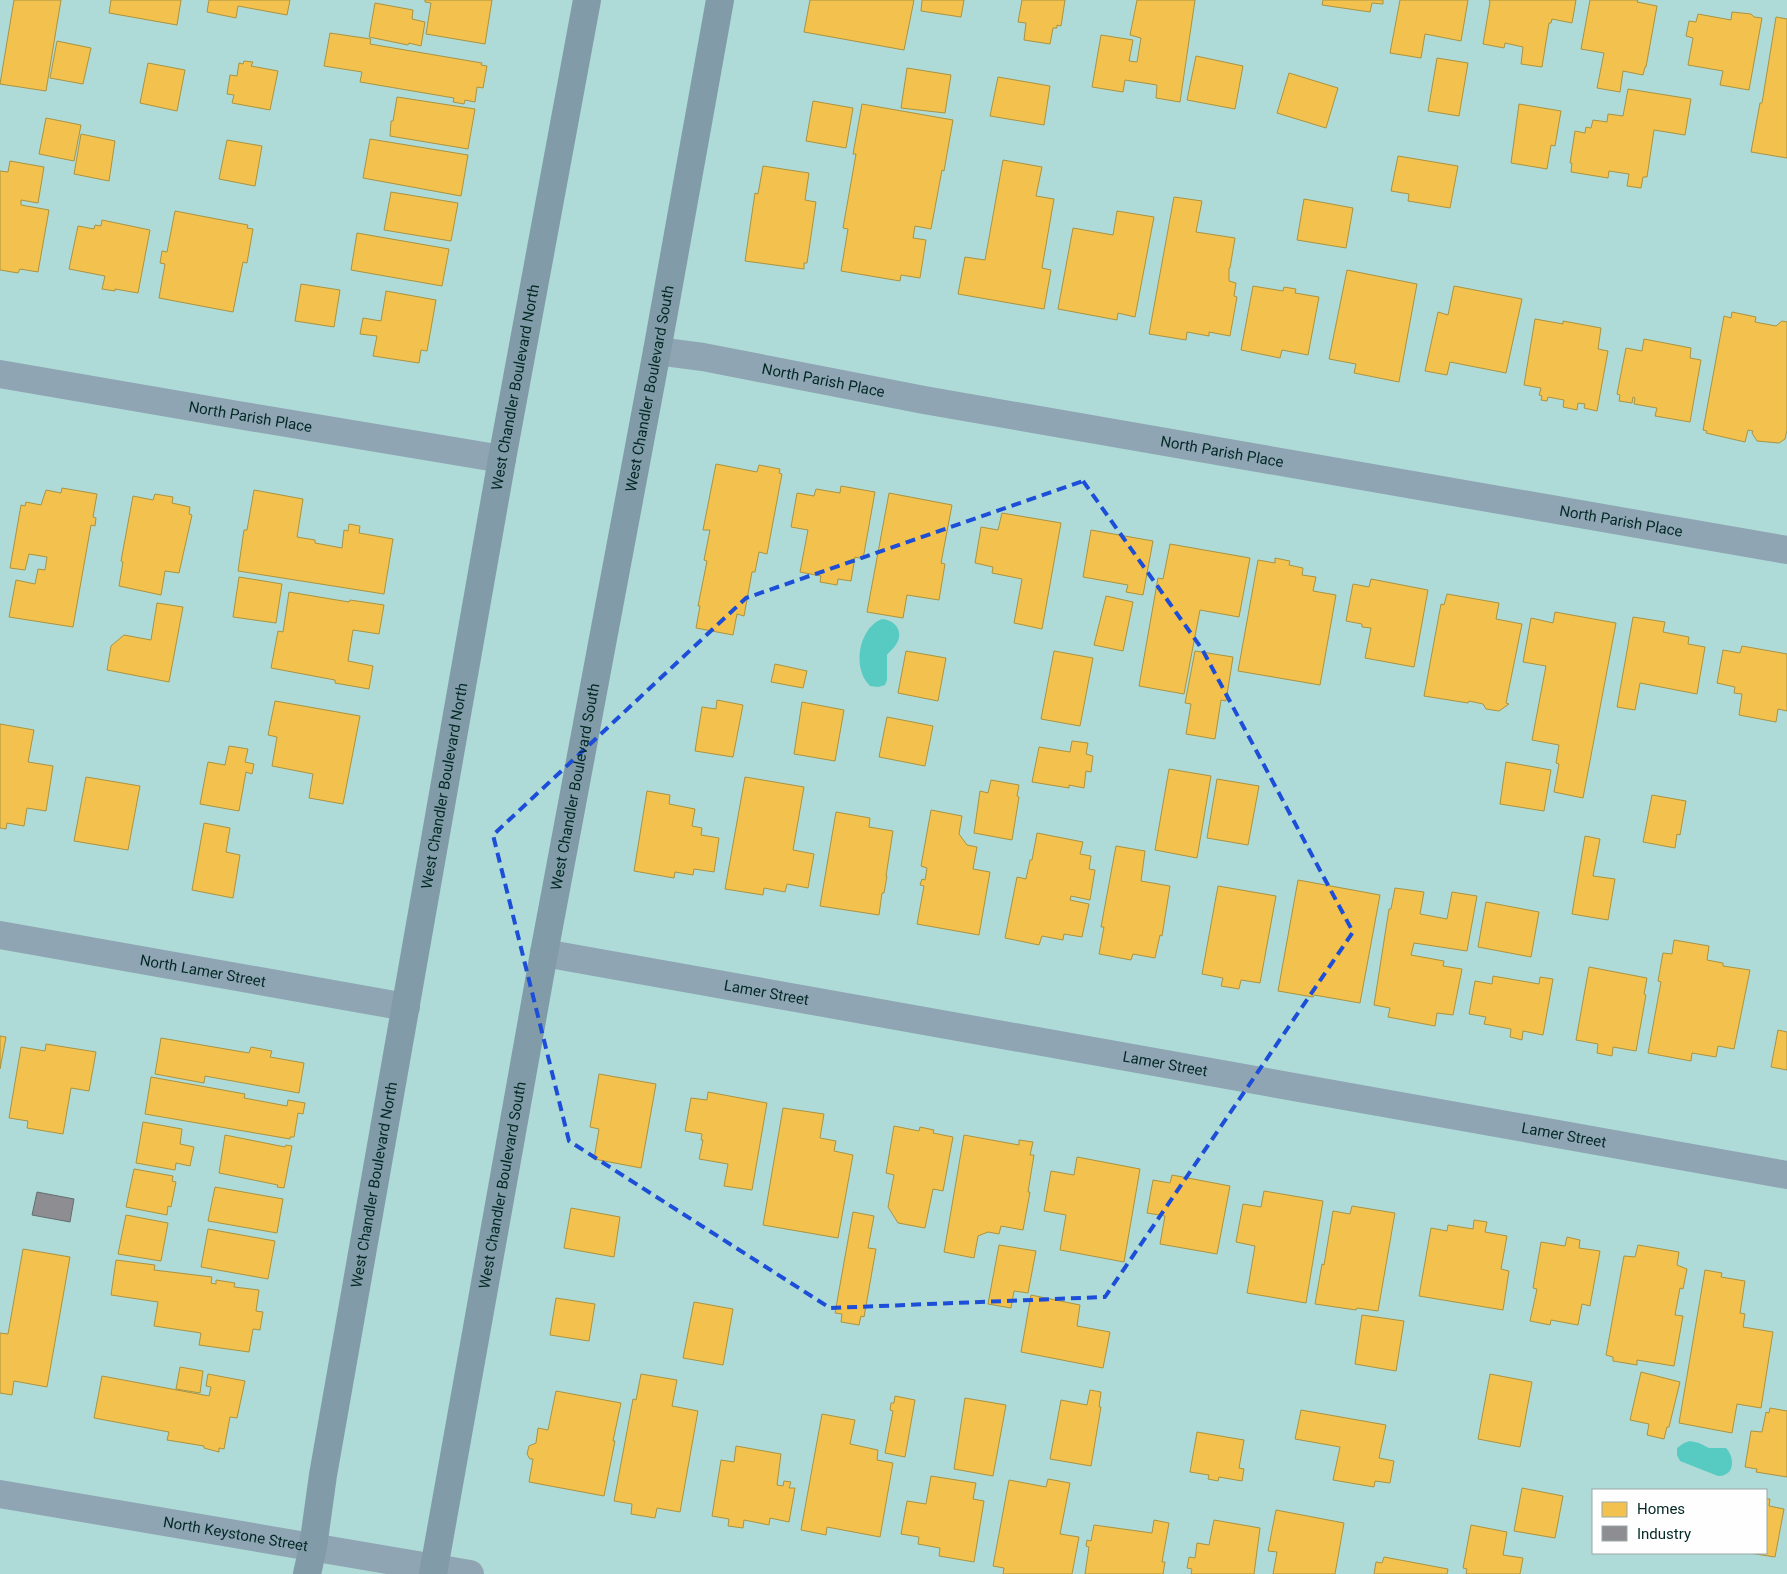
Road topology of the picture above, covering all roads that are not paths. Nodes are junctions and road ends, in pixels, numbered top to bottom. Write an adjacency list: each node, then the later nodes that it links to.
1 (587, 0): 5 (main road, West Chandler Boulevard North)
2 (720, 0): 3 (main road, West Chandler Boulevard South)
3 (658, 351): 6 (street, North Parish Place); 8 (main road, West Chandler Boulevard South)
4 (0, 374): 5 (street, North Parish Place)
5 (502, 458): 9 (main road, West Chandler Boulevard North)
6 (1787, 550)
7 (0, 935): 9 (street, North Lamer Street)
8 (544, 953): 10 (street, Lamer Street); 13 (main road, West Chandler Boulevard South)
9 (406, 1007): 12 (main road, West Chandler Boulevard North)
10 (1787, 1175)
11 (0, 1494): 12 (street, North Keystone Street)
12 (313, 1547): 13 (street, North Keystone Street); 14 (main road, West Chandler Boulevard North)
13 (433, 1571): 15 (street, North Keystone Street)
14 (307, 1574)
15 (470, 1574)

